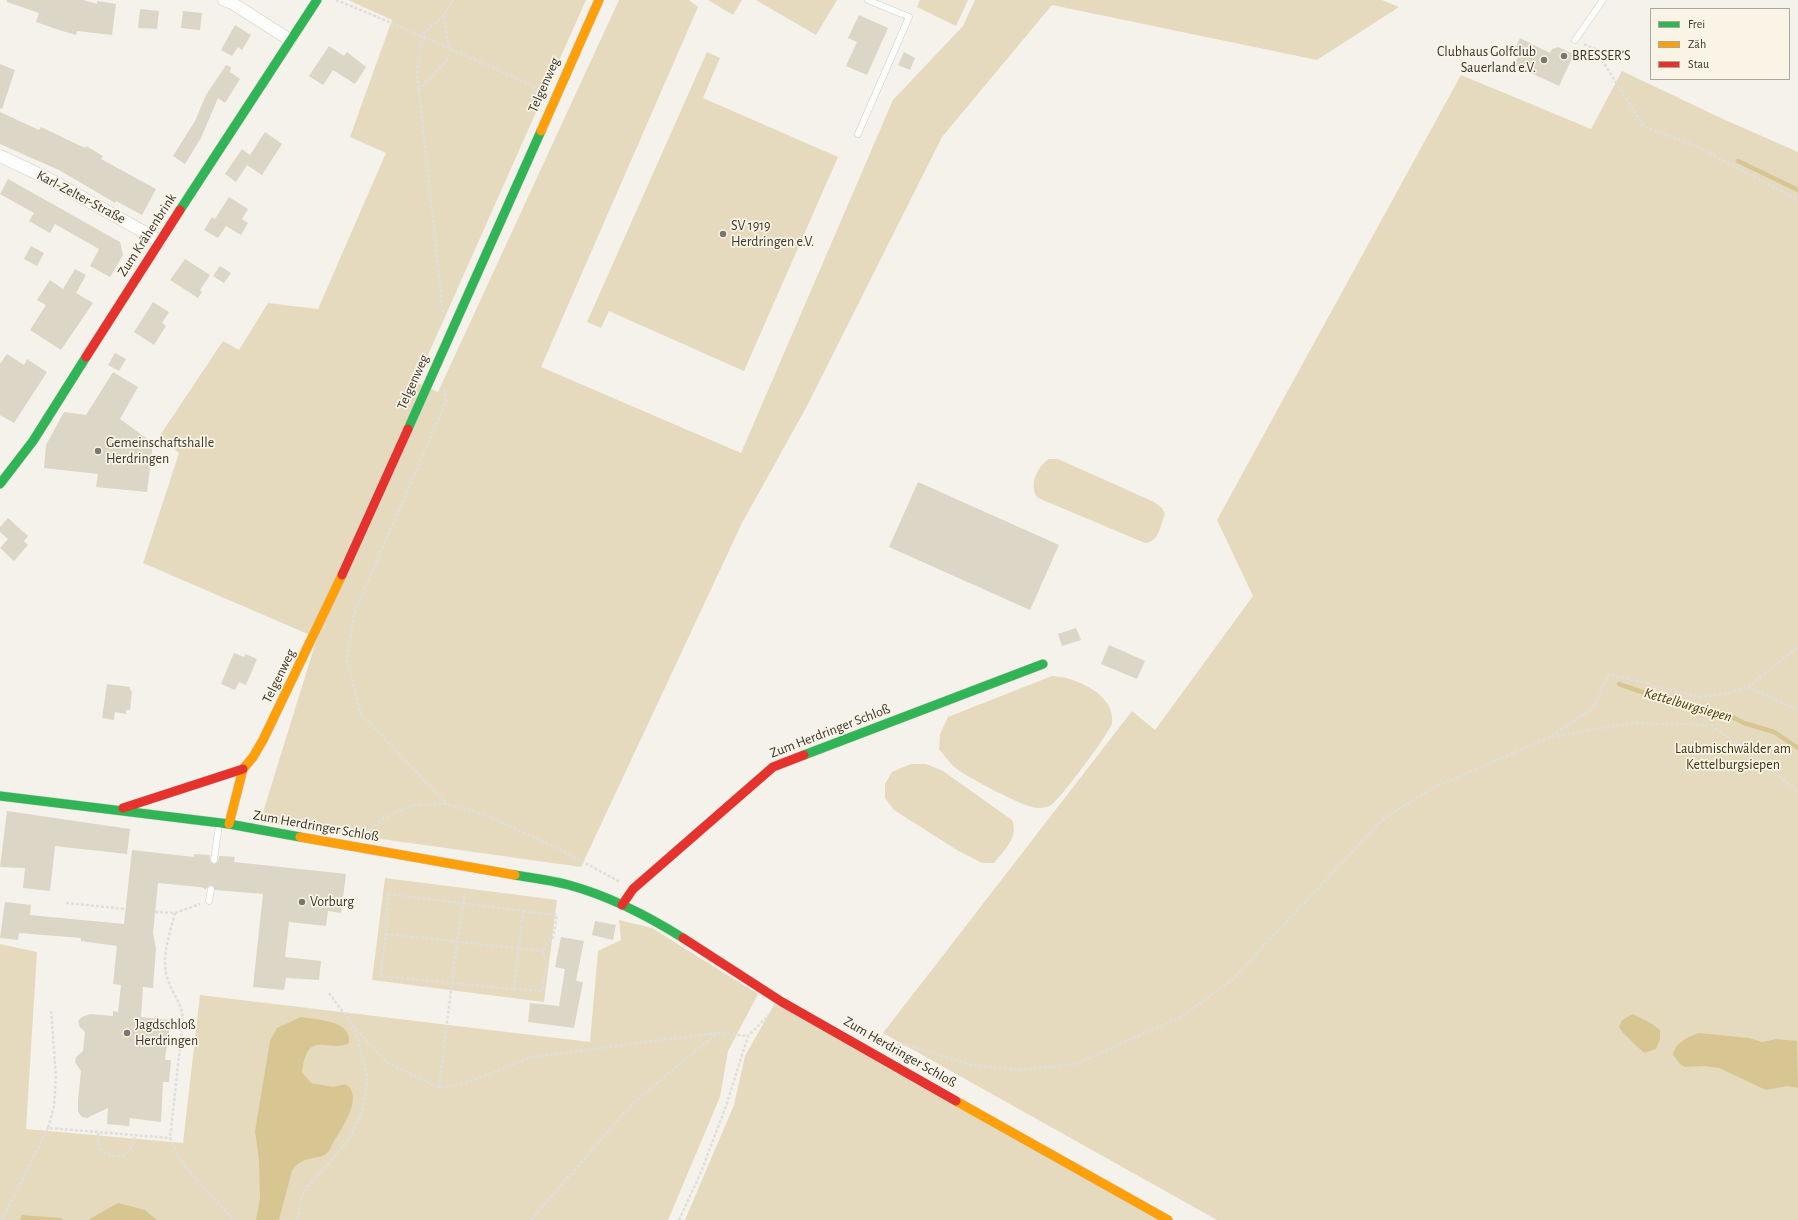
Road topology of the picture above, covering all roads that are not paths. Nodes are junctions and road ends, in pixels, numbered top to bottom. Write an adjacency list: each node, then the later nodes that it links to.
1 (224, 0): 6 (street)
2 (317, 0): 6 (street, Zum Krähenbrink)
3 (599, 0): 13 (street, Telgenweg)
4 (868, 0): 8 (lane)
5 (1603, 0): 7 (lane)
6 (290, 40): 10 (street, Zum Krähenbrink)
7 (1575, 40)
8 (858, 134)
9 (0, 156): 10 (street, Karl-Zelter-Straße)
10 (160, 241): 11 (street, Zum Krähenbrink)
11 (0, 484)
12 (1043, 664): 21 (street, Zum Herdringer Schloß)
13 (243, 769): 15 (street); 17 (street, Telgenweg)
14 (0, 796): 15 (street, Zum Herdringer Schloß)
15 (116, 810): 16 (street, Zum Herdringer Schloß)
16 (219, 823): 17 (street, Zum Herdringer Schloß); 18 (lane)
17 (229, 824): 21 (street, Zum Herdringer Schloß)
18 (214, 860)
19 (211, 889): 20 (lane)
20 (209, 900)
21 (622, 905): 22 (street, Zum Herdringer Schloß)
22 (1168, 1220)

